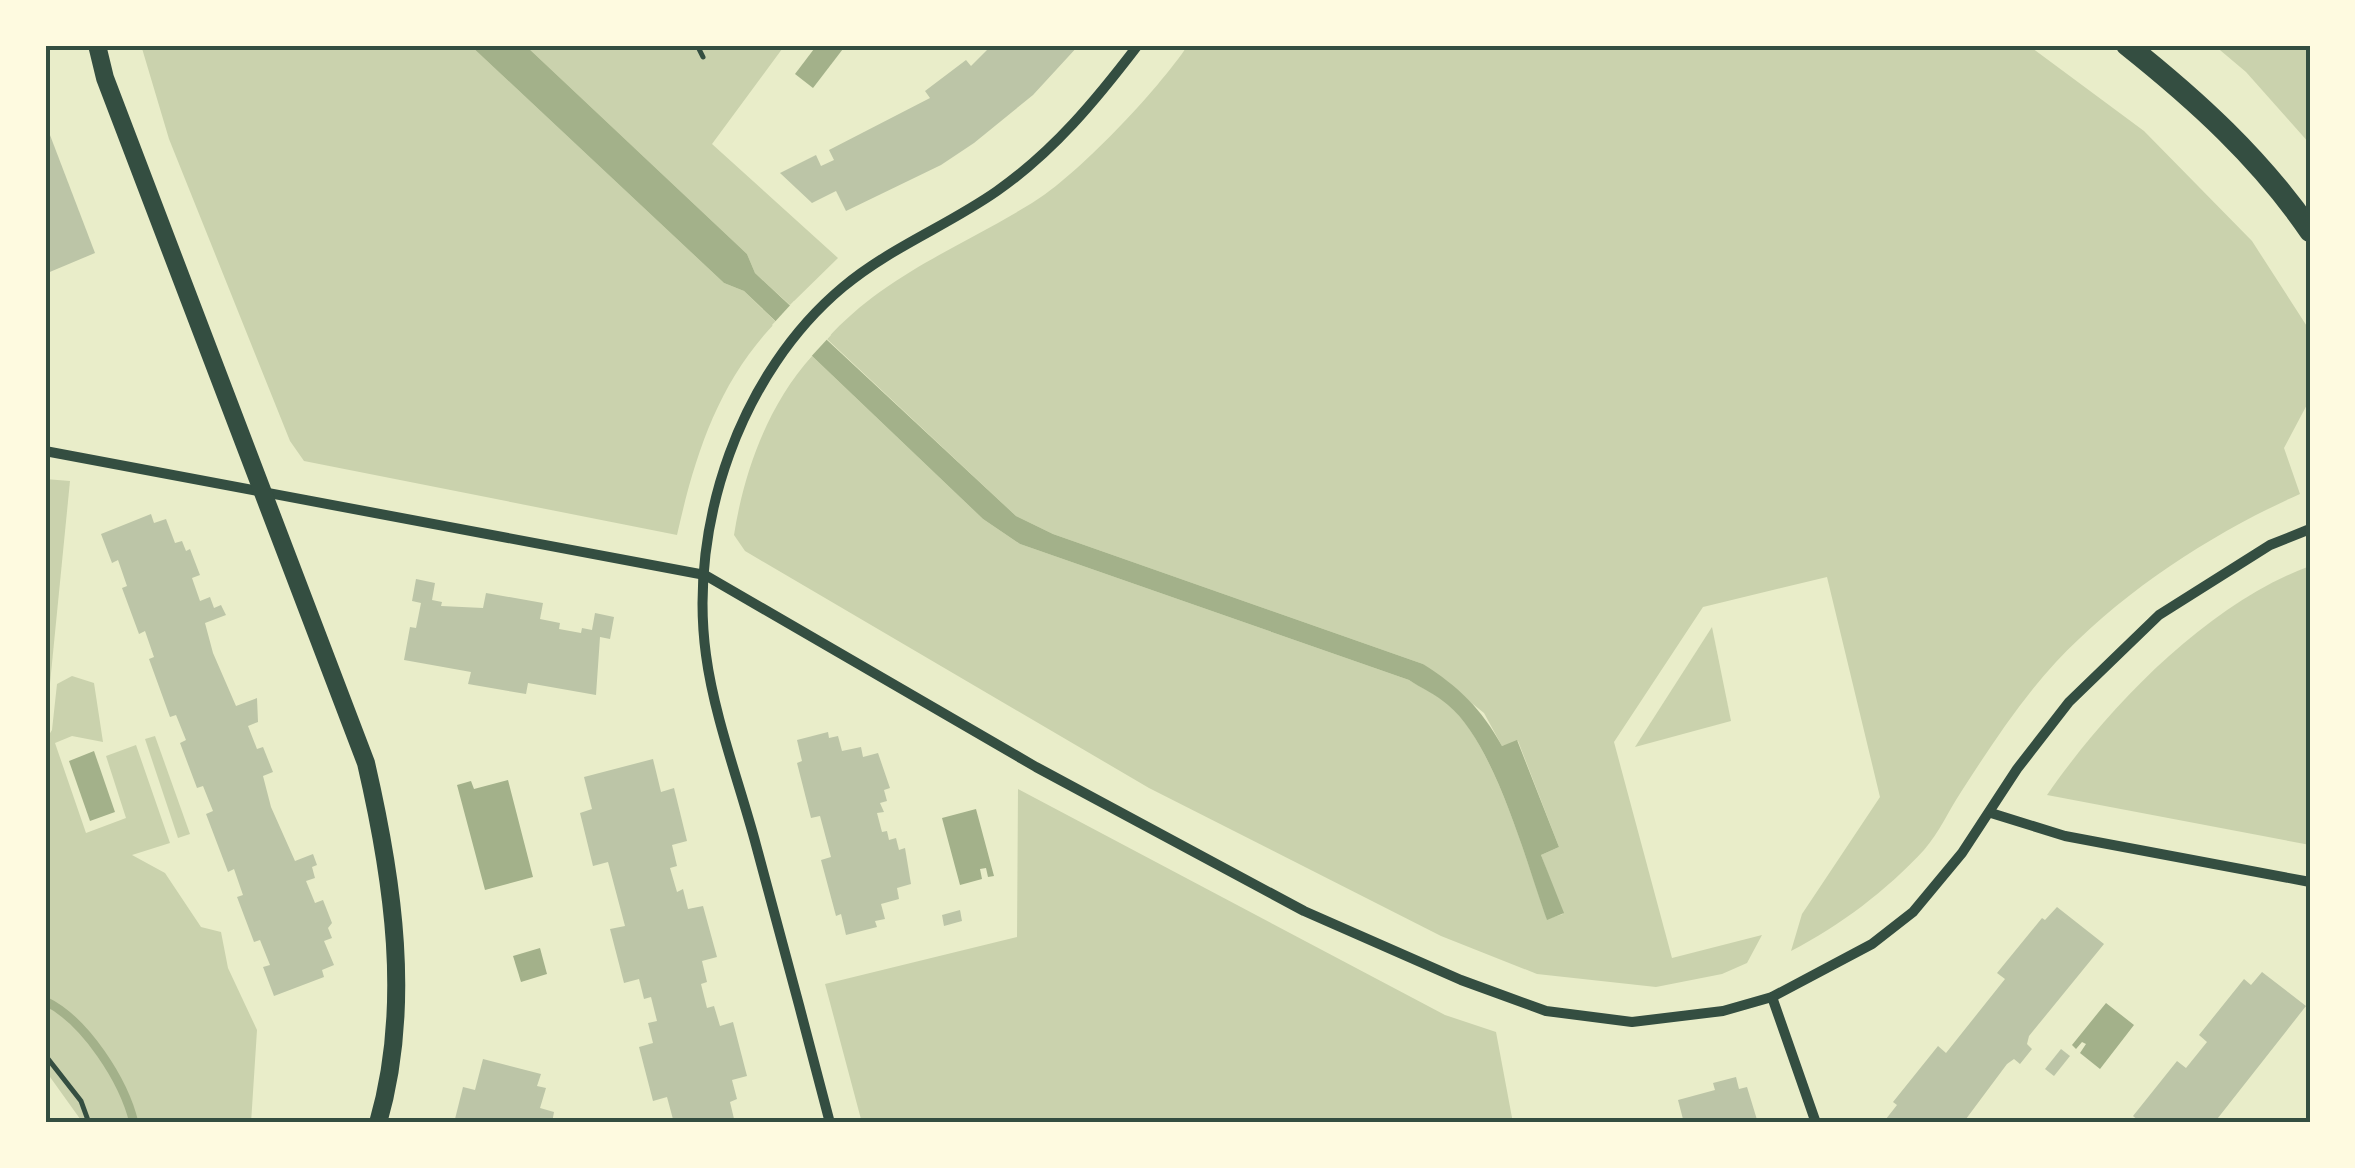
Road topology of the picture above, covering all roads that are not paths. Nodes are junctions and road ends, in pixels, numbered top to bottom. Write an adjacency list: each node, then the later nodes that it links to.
1 (97, 45): 6 (street)
2 (1138, 45): 8 (street)
3 (2127, 45): 4 (main road)
4 (2310, 230)
5 (45, 451): 6 (street)
6 (264, 493): 8 (street); 12 (street)
7 (2310, 528): 9 (street)
8 (705, 574): 11 (street); 13 (street)
9 (1991, 813): 10 (street); 11 (street)
10 (2310, 882)
11 (1772, 997): 14 (street)
12 (378, 1123)
13 (830, 1123)
14 (1816, 1123)

